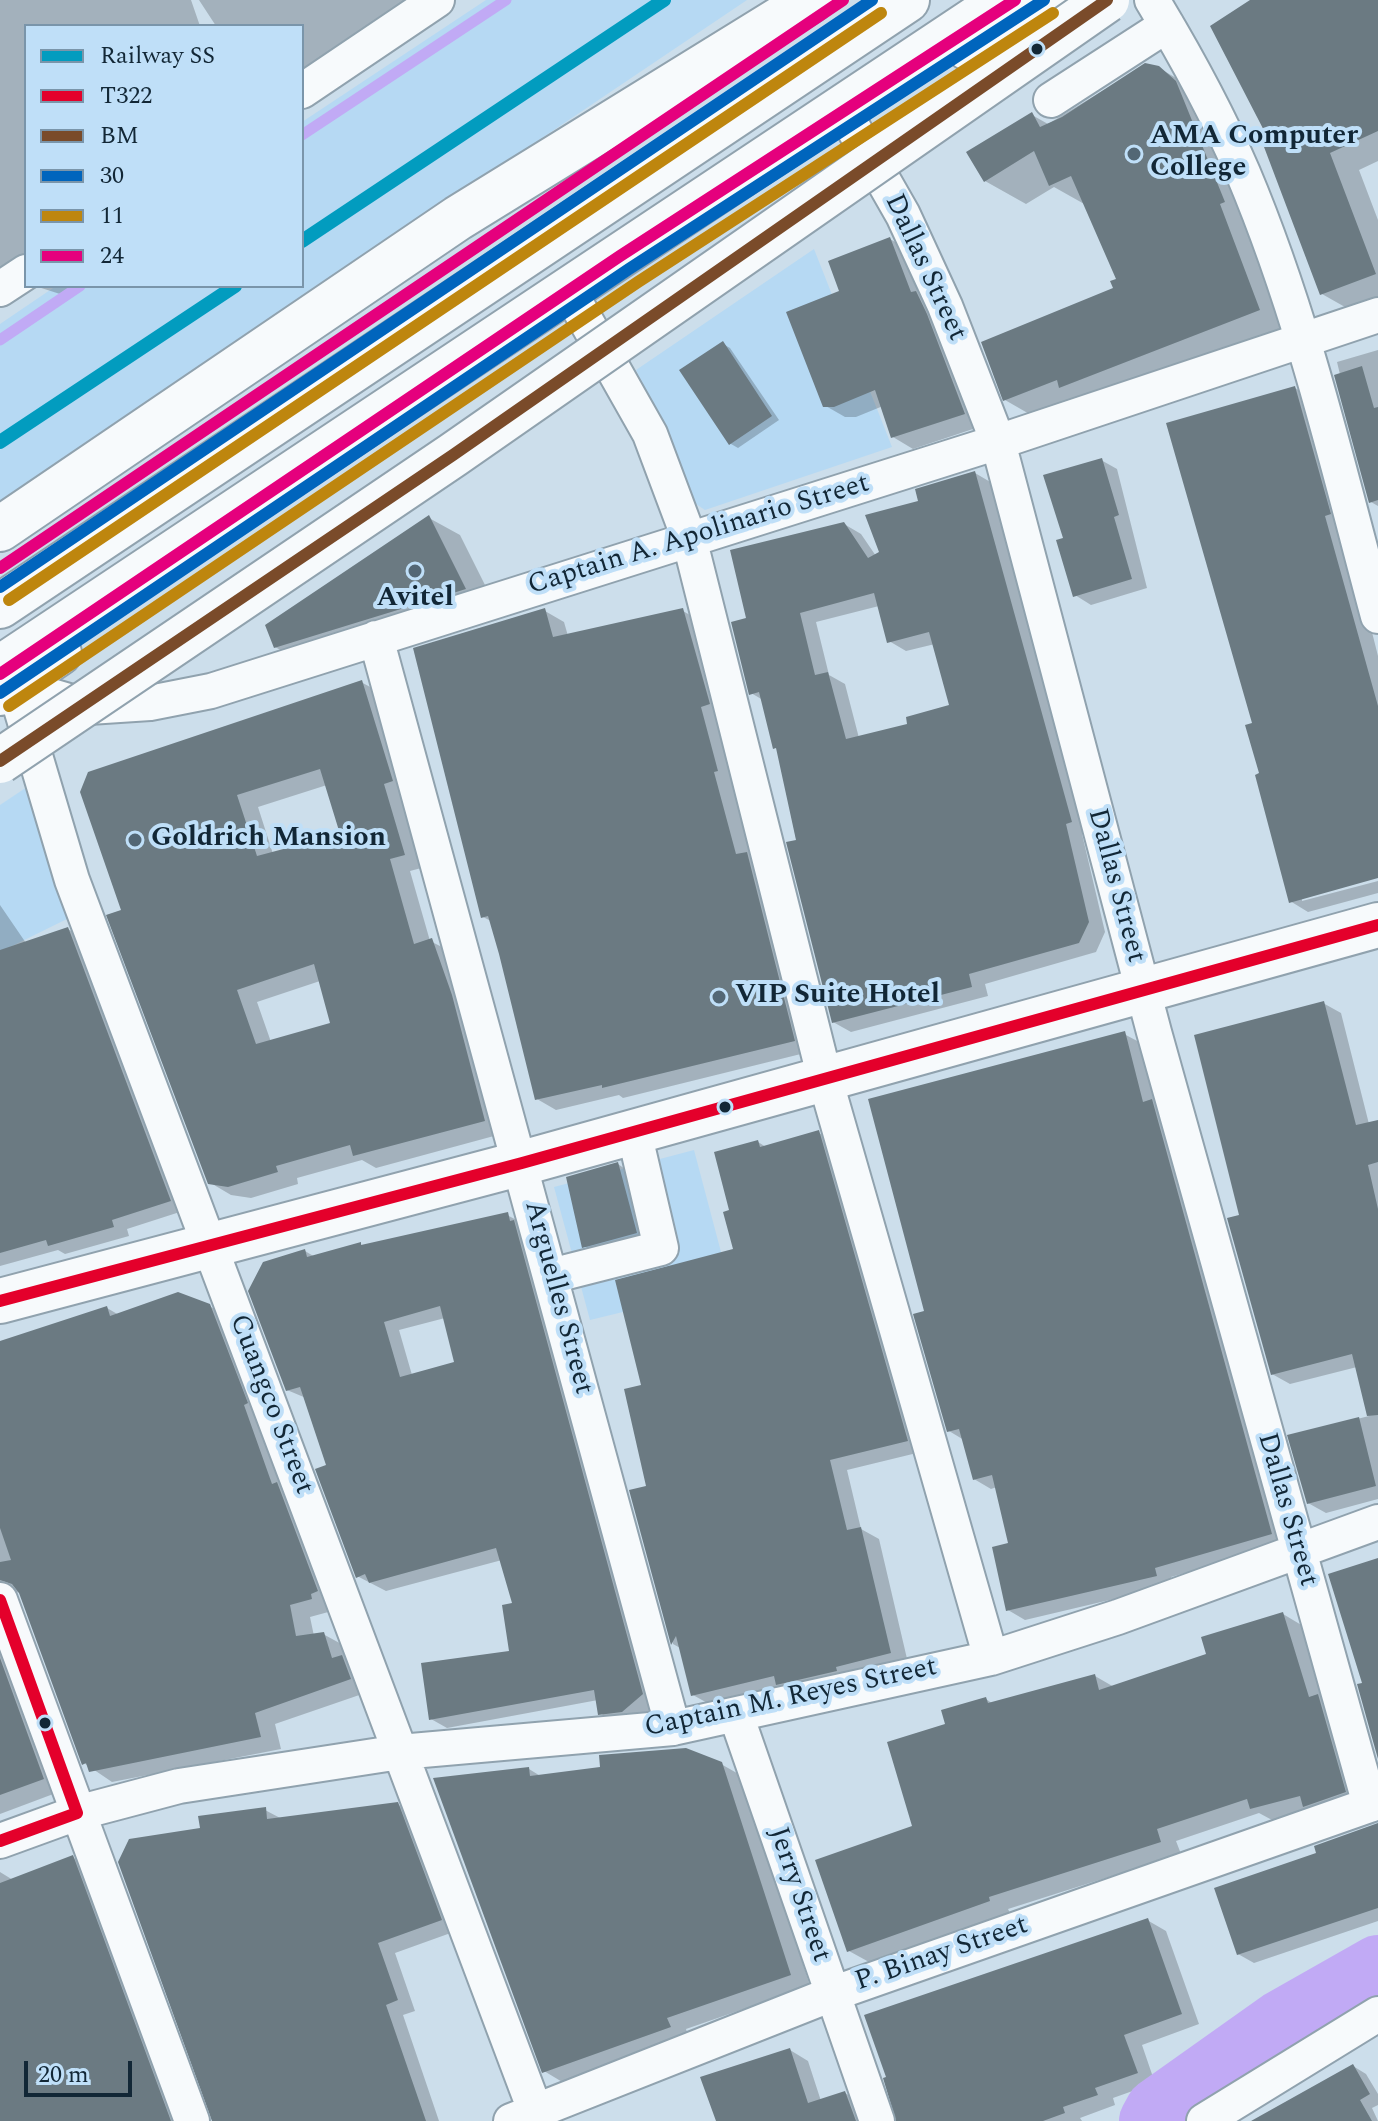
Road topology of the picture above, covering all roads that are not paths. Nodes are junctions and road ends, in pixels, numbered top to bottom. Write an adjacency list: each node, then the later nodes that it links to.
1 (437, 0): 8 (street)
2 (811, 0): 16 (main road)
3 (872, 0): 18 (main road)
4 (907, 0): 19 (main road)
5 (1107, 0): 23 (main road, bridge)
6 (1028, 2): 7 (street); 9 (main road); 22 (main road)
7 (1160, 12): 14 (street)
8 (304, 90)
9 (851, 124): 12 (main road); 15 (street, Dallas Street)
10 (24, 273): 11 (street)
11 (0, 289)
12 (577, 305): 17 (street); 22 (main road)
13 (1378, 315): 14 (street, Captain A. Apolinario Street)
14 (1303, 339): 15 (street, Captain A. Apolinario Street); 20 (street)
15 (998, 442): 17 (street, Captain A. Apolinario Street); 25 (street, Dallas Street)
16 (0, 529)
17 (689, 538): 21 (street, Captain A. Apolinario Street); 26 (street)
18 (0, 587)
19 (0, 606)
20 (1378, 616)
21 (376, 638): 22 (street, Captain A. Apolinario Street); 28 (street, Arguelles Street)
22 (5, 682): 29 (street, Cuangco Street)
23 (0, 761)
24 (1378, 925): 25 (main road)
25 (1142, 989): 26 (main road); 33 (street, Dallas Street)
26 (825, 1079): 27 (main road); 35 (street)
27 (634, 1132): 28 (main road); 30 (street)
28 (522, 1163): 29 (main road); 30 (street, Arguelles Street)
29 (211, 1247): 31 (main road); 38 (street, Cuangco Street)
30 (551, 1276): 37 (street, Arguelles Street)
31 (0, 1301)
32 (1378, 1522): 33 (street, Captain M. Reyes Street)
33 (1296, 1552): 35 (street, Captain M. Reyes Street); 39 (street, Dallas Street)
34 (0, 1600): 40 (street)
35 (991, 1658): 36 (street, Captain M. Reyes Street)
36 (736, 1715): 37 (street, Captain M. Reyes Street); 42 (street, Jerry Street)
37 (673, 1728): 38 (street, Captain M. Reyes Street)
38 (400, 1752): 40 (street, Captain M. Reyes Street); 44 (street, Cuangco Street)
39 (1374, 1803): 42 (street, P. Binay Street)
40 (77, 1813): 41 (street, Captain M. Reyes Street); 45 (street)
41 (0, 1841)
42 (832, 1994): 44 (street, P. Binay Street); 46 (street, Jerry Street)
43 (1378, 2014): 47 (street)
44 (529, 2118)
45 (192, 2121)
46 (877, 2121)
47 (1204, 2121)

